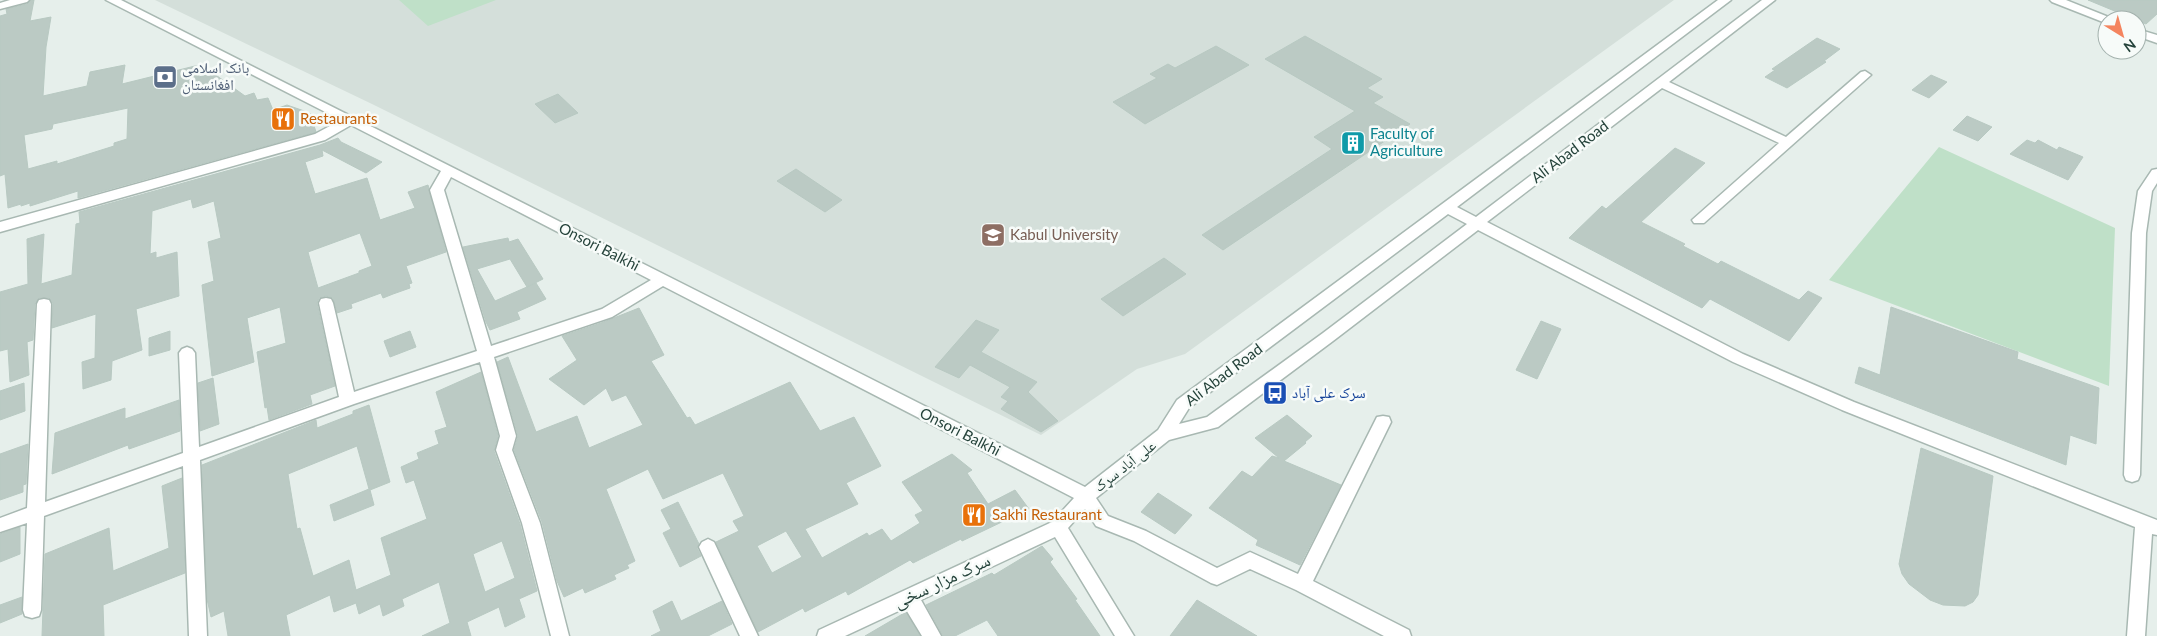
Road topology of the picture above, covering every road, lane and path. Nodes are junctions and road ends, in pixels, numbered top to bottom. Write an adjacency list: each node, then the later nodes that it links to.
1 (23, 0): 6 (street)
2 (112, 0): 10 (street, Onsori Balkhi)
3 (1725, 0): 14 (street, Ali Abad Road)
4 (1767, 0): 9 (street, Ali Abad Road)
5 (2056, 0): 7 (street)
6 (0, 6)
7 (2097, 16)
8 (1864, 75): 11 (street)
9 (1661, 83): 11 (street); 16 (street, Ali Abad Road)
10 (351, 120): 12 (street, Onsori Balkhi); 17 (street)
11 (1788, 142): 15 (street)
12 (448, 170): 18 (street, Onsori Balkhi); 22 (street)
13 (2157, 173): 27 (street)
14 (1446, 207): 16 (street); 25 (street, Ali Abad Road)
15 (1699, 220)
16 (1477, 223): 25 (street, Ali Abad Road); 31 (street)
17 (0, 227)
18 (662, 280): 22 (street); 28 (street, Onsori Balkhi)
19 (326, 303): 23 (street)
20 (44, 304): 29 (street)
21 (186, 354): 26 (street)
22 (486, 354): 23 (street); 38 (street)
23 (348, 400): 26 (street)
24 (1383, 422): 34 (street)
25 (1164, 435): 28 (street, علی آباد سړک)
26 (190, 456): 29 (street); 37 (street)
27 (2132, 475)
28 (1086, 496): 32 (street, علی آباد سړک); 34 (street)
29 (35, 512): 30 (street); 36 (street)
30 (0, 525)
31 (2150, 525): 44 (street)
32 (1058, 527): 35 (street, سرک مزار سخی); 42 (street)
33 (708, 547): 39 (street)
34 (1302, 584): 43 (street)
35 (908, 597): 40 (street, سرک مزار سخی); 41 (street)
36 (32, 610)
37 (198, 636)
38 (560, 636)
39 (750, 636)
40 (826, 636)
41 (932, 636)
42 (1125, 636)
43 (1402, 636)
44 (2136, 636)

